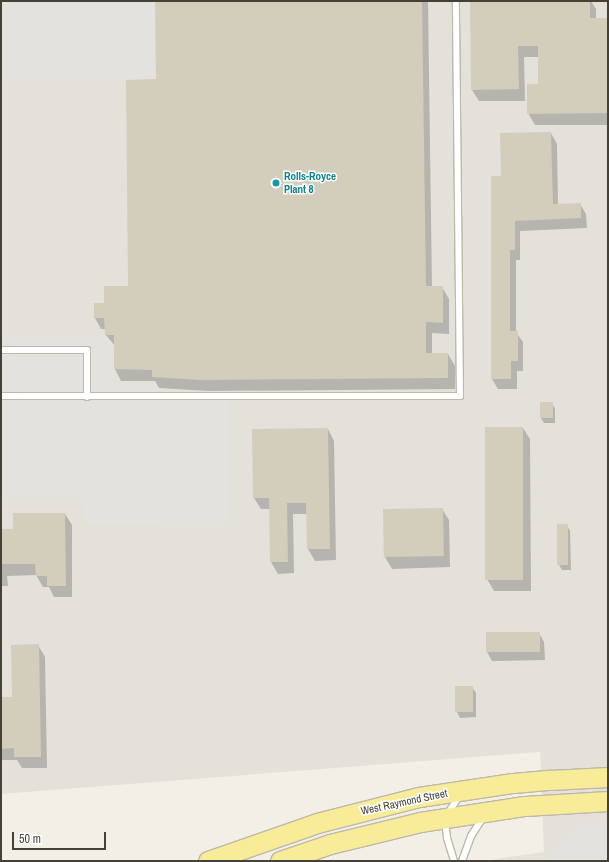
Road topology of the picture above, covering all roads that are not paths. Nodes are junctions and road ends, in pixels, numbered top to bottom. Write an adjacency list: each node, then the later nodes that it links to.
1 (456, 1): 4 (lane)
2 (1, 350): 4 (lane)
3 (1, 396): 4 (lane)
4 (87, 397)
5 (608, 777): 6 (main road, West Raymond Street)
6 (464, 790): 9 (lane); 10 (main road, West Raymond Street)
7 (608, 801): 8 (main road, West Raymond Street)
8 (488, 810): 9 (main road, West Raymond Street); 13 (lane)
9 (444, 818): 11 (main road, West Raymond Street); 12 (lane)
10 (208, 861)
11 (280, 861)
12 (454, 861)
13 (462, 861)

